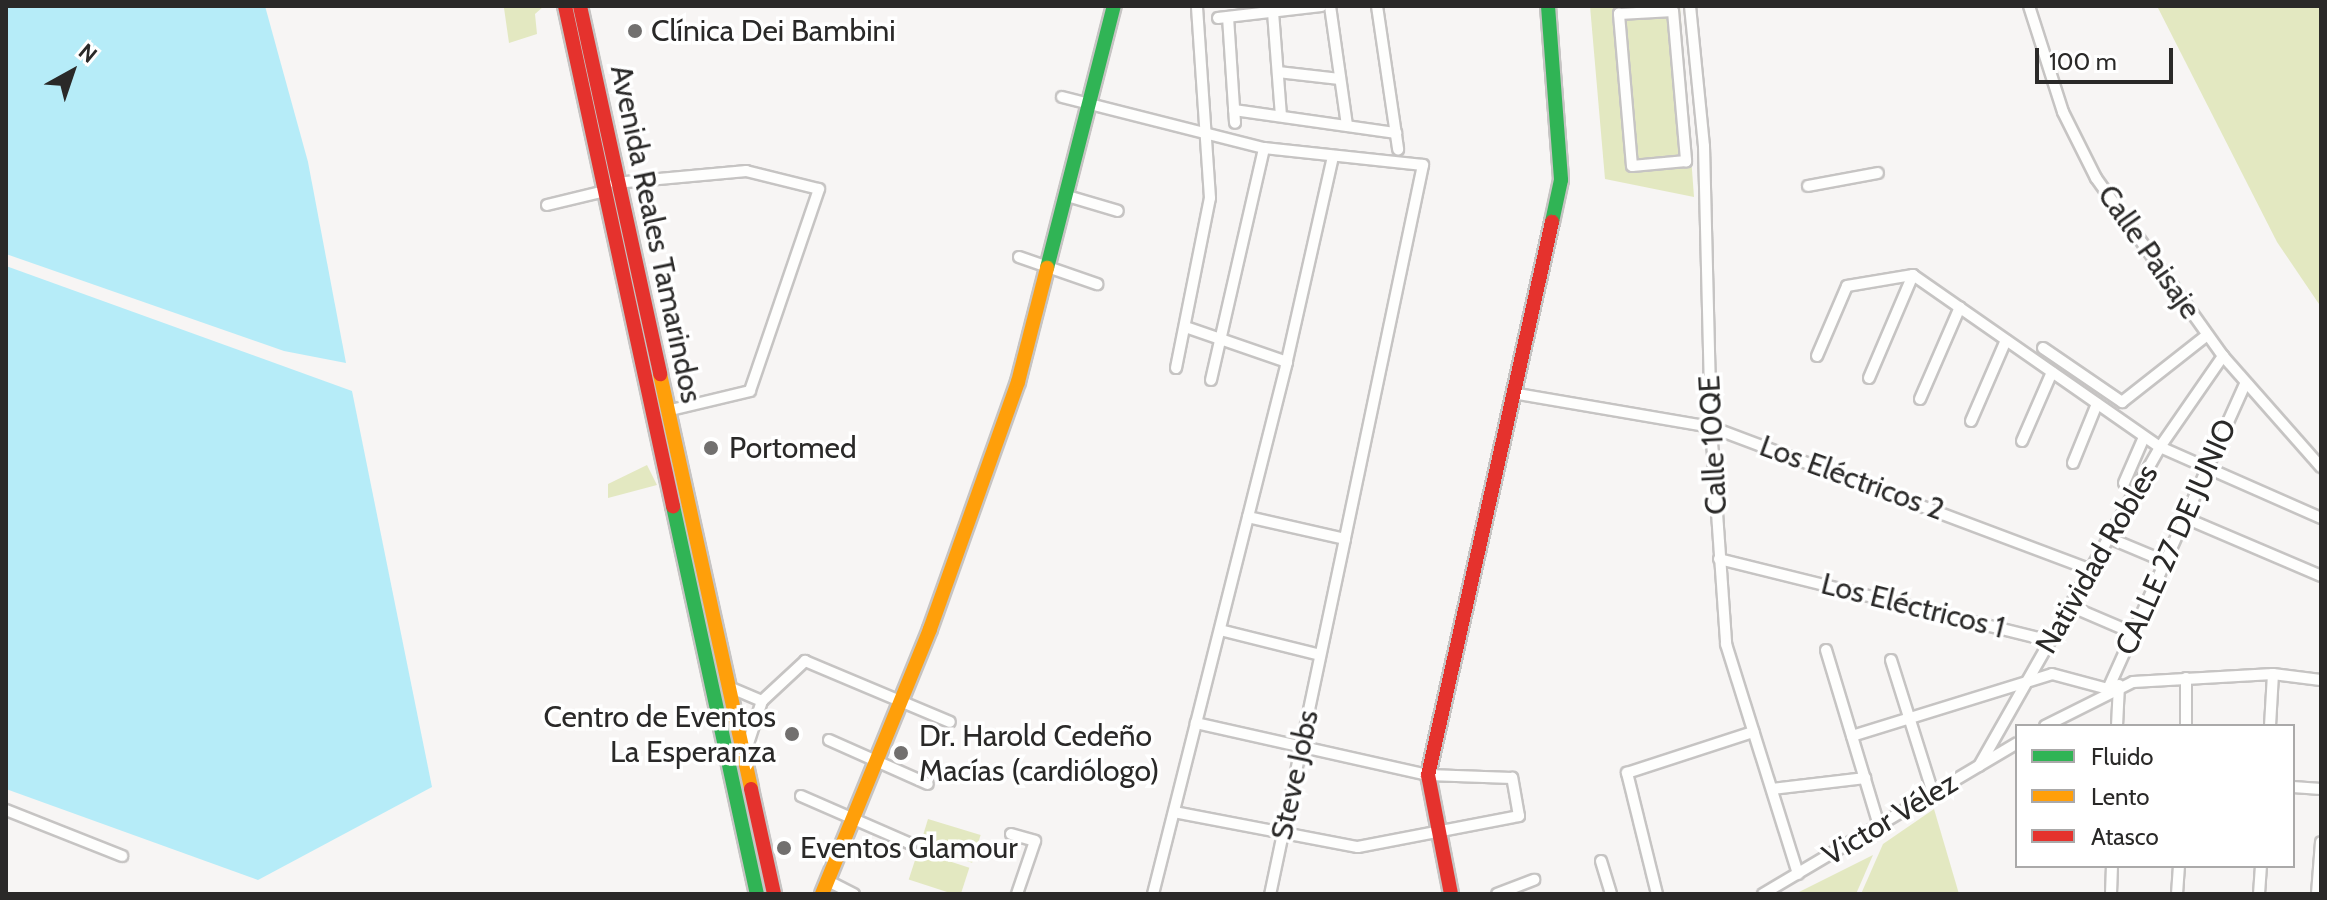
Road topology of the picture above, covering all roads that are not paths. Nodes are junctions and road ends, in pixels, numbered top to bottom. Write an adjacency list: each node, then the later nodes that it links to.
1 (565, 6): 16 (street, Avenida Reales Tamarindos)
2 (580, 6): 16 (street, Avenida Reales Tamarindos)
3 (1114, 6): 18 (street)
4 (1197, 6): 24 (street)
5 (1321, 6): 11 (street)
6 (1330, 6): 15 (street)
7 (1377, 6): 23 (street)
8 (1548, 6): 53 (street)
9 (1690, 6): 58 (street, Calle 10QE)
10 (2029, 6): 41 (street, Calle Paisaje)
11 (1300, 7): 12 (street)
12 (1273, 12): 14 (street); 19 (street)
13 (1619, 14): 13 (street)
14 (1278, 72): 15 (street); 20 (street)
15 (1340, 79): 22 (street)
16 (592, 95): 29 (street, Avenida Reales Tamarindos); 31 (street, Avenida Reales Tamarindos)
17 (1062, 97): 18 (street)
18 (1087, 104): 24 (street); 32 (street)
19 (1234, 110): 20 (street); 21 (street)
20 (1281, 116): 22 (street)
21 (1235, 123)
22 (1347, 126): 23 (street)
23 (1396, 133): 26 (street)
24 (1207, 134): 25 (street); 40 (street)
25 (1264, 148): 27 (street); 42 (street)
26 (1398, 149)
27 (1333, 156): 47 (street); 72 (street, Steve Jobs)
28 (1878, 173): 30 (street)
29 (614, 183): 56 (street, Avenida Reales Tamarindos); 56 (street)
30 (1808, 186)
31 (601, 192): 33 (street); 61 (street, Avenida Reales Tamarindos)
32 (1064, 195): 34 (street); 36 (street)
33 (547, 205)
34 (1118, 211)
35 (1019, 257): 36 (street)
36 (1048, 267): 38 (street); 90 (street)
37 (1913, 275): 39 (street); 45 (street); 50 (street)
38 (1097, 284)
39 (1960, 307): 43 (street); 54 (street)
40 (1188, 328): 42 (street); 48 (street)
41 (2207, 335): 44 (street); 46 (street, Calle Paisaje)
42 (1223, 340): 47 (street); 51 (street)
43 (2006, 340): 49 (street); 57 (street)
44 (2043, 348)
45 (1817, 356)
46 (2223, 356): 52 (street, Calle Paisaje); 62 (street, Natividad Robles)
47 (1287, 362): 68 (street)
48 (1176, 368)
49 (2052, 372): 55 (street); 60 (street)
50 (1869, 378)
51 (1211, 380)
52 (2245, 384): 63 (street, Calle Paisaje); 65 (street, CALLE 27 DE JUNIO)
53 (1512, 393): 58 (street, Los Eléctricos 2); 108 (street)
54 (1920, 399)
55 (2097, 404): 59 (street); 64 (street)
56 (667, 411): 61 (street, Avenida Reales Tamarindos)
57 (1971, 421)
58 (1711, 427): 73 (street, Calle 10QE); 75 (street, Los Eléctricos 2)
59 (2144, 437): 62 (street); 67 (street)
60 (2022, 441)
61 (667, 442): 87 (street, Avenida Reales Tamarindos); 99 (street, Avenida Reales Tamarindos)
62 (2160, 447): 65 (street); 71 (street, Natividad Robles)
63 (2316, 454): 66 (street, Calle Paisaje)
64 (2073, 463)
65 (2205, 467): 69 (street, CALLE 27 DE JUNIO); 70 (street)
66 (2321, 467)
67 (2124, 483)
68 (1248, 517): 72 (street); 78 (street)
69 (2183, 517): 74 (street, CALLE 27 DE JUNIO); 76 (street)
70 (2321, 518)
71 (2109, 538): 74 (street); 75 (street, Natividad Robles)
72 (1345, 539): 82 (street, Steve Jobs)
73 (1719, 559): 80 (street, Los Eléctricos 1); 100 (street, Calle 10QE)
74 (2164, 561): 79 (street, CALLE 27 DE JUNIO)
75 (2091, 570): 77 (street, Natividad Robles)
76 (2321, 576)
77 (2070, 606): 79 (street); 80 (street, Natividad Robles)
78 (1220, 630): 82 (street); 94 (street)
79 (2133, 633): 89 (street, CALLE 27 DE JUNIO)
80 (2050, 641): 88 (street, Natividad Robles)
81 (1826, 650): 101 (street)
82 (1320, 655): 104 (street, Steve Jobs)
83 (1891, 660): 92 (street)
84 (2273, 674): 85 (street); 86 (street); 98 (street)
85 (2186, 678): 89 (street); 97 (street)
86 (2321, 680)
87 (723, 682): 91 (street); 99 (street, Avenida Reales Tamarindos)
88 (2027, 682): 89 (street); 92 (street); 107 (street, Natividad Robles)
89 (2113, 687): 95 (street); 96 (street)
90 (902, 699): 91 (street); 93 (street); 105 (street)
91 (762, 701): 106 (street)
92 (1910, 718): 101 (street); 114 (street)
93 (950, 722)
94 (1196, 723): 104 (street); 117 (street)
95 (2048, 724)
96 (2117, 724)
97 (2186, 724)
98 (2270, 724)
99 (725, 725): 106 (street, Avenida Reales Tamarindos); 133 (street, Avenida Reales Tamarindos)
100 (1753, 732): 112 (street, Calle 10QE); 142 (street)
101 (1852, 736): 109 (street)
102 (829, 740): 105 (street)
103 (2015, 744): 107 (street, Victor Vélez)
104 (1301, 749): 108 (street); 122 (street, Steve Jobs)
105 (877, 761): 110 (street); 118 (street)
106 (741, 765): 134 (street, Avenida Reales Tamarindos)
107 (1979, 766): 114 (street, Victor Vélez)
108 (1428, 775): 120 (street); 120 (street)
109 (1865, 778): 112 (street); 119 (street)
110 (928, 784)
111 (2295, 787): 113 (street)
112 (1772, 789): 130 (street, Calle 10QE)
113 (2321, 789)
114 (1933, 793): 119 (street, Victor Vélez)
115 (801, 796): 118 (street)
116 (6, 810): 125 (street)
117 (1174, 812): 122 (street); 137 (street)
118 (854, 819): 124 (street); 132 (street)
119 (1879, 825): 130 (street, Victor Vélez)
120 (1435, 829): 122 (street); 139 (street)
121 (1011, 834): 136 (street)
122 (1282, 835): 138 (street, Steve Jobs)
123 (2321, 842): 147 (street)
124 (911, 844)
125 (122, 856)
126 (1601, 861): 141 (street)
127 (2112, 868): 144 (street)
128 (2179, 868): 145 (street)
129 (2261, 868): 146 (street)
130 (1798, 874): 143 (street, Victor Vélez)
131 (1534, 880): 140 (street)
132 (826, 888): 135 (street)
133 (757, 894)
134 (774, 894)
135 (854, 894)
136 (1017, 894)
137 (1153, 894)
138 (1270, 894)
139 (1451, 894)
140 (1497, 894)
141 (1611, 894)
142 (1657, 894)
143 (1763, 894)
144 (2111, 894)
145 (2177, 894)
146 (2259, 894)
147 (2317, 894)

